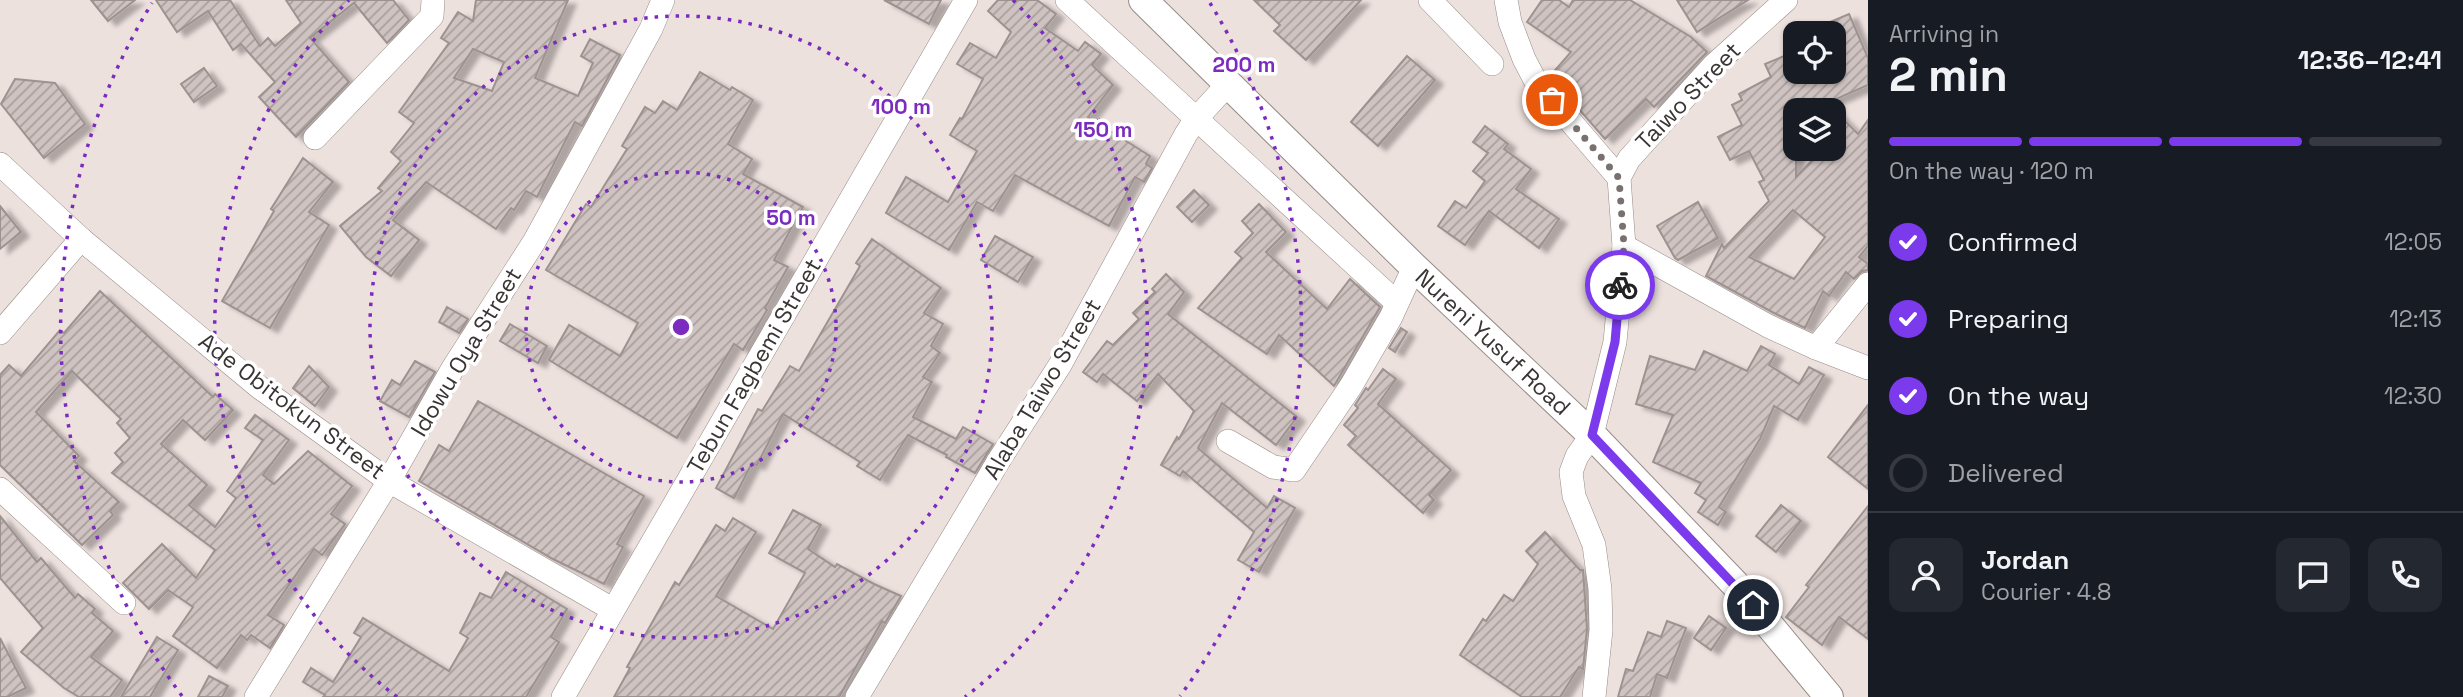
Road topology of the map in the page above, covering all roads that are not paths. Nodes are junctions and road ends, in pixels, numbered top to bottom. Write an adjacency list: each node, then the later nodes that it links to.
1 (433, 0): 12 (street)
2 (663, 0): 25 (street, Idowu Oya Street)
3 (966, 0): 28 (street, Tebun Fagbemi Street)
4 (1067, 0): 11 (street)
5 (1143, 0): 10 (street, Nureni Yusuf Road)
6 (1430, 0): 9 (street)
7 (1506, 0): 14 (street)
8 (1786, 0): 14 (street, Taiwo Street)
9 (1492, 64)
10 (1228, 84): 11 (street, Alaba Taiwo Street); 17 (street, Nureni Yusuf Road)
11 (1195, 120): 19 (street); 31 (street, Alaba Taiwo Street)
12 (315, 138)
13 (0, 163): 15 (street, Ade Obitokun Street)
14 (1619, 178): 16 (street)
15 (81, 239): 20 (street); 25 (street, Ade Obitokun Street)
16 (1624, 246): 21 (street); 23 (street)
17 (1414, 267): 19 (street); 23 (street, Nureni Yusuf Road)
18 (1868, 284): 21 (street)
19 (1397, 303): 24 (street)
20 (0, 333)
21 (1816, 348): 22 (street)
22 (1868, 368)
23 (1592, 435): 32 (street); 33 (street, Nureni Yusuf Road)
24 (1227, 441)
25 (390, 481): 28 (street, Ade Obitokun Street); 29 (street, Idowu Oya Street)
26 (0, 489): 27 (street)
27 (124, 603)
28 (612, 609): 30 (street, Tebun Fagbemi Street)
29 (256, 697)
30 (563, 697)
31 (857, 697)
32 (1594, 697)
33 (1829, 697)

